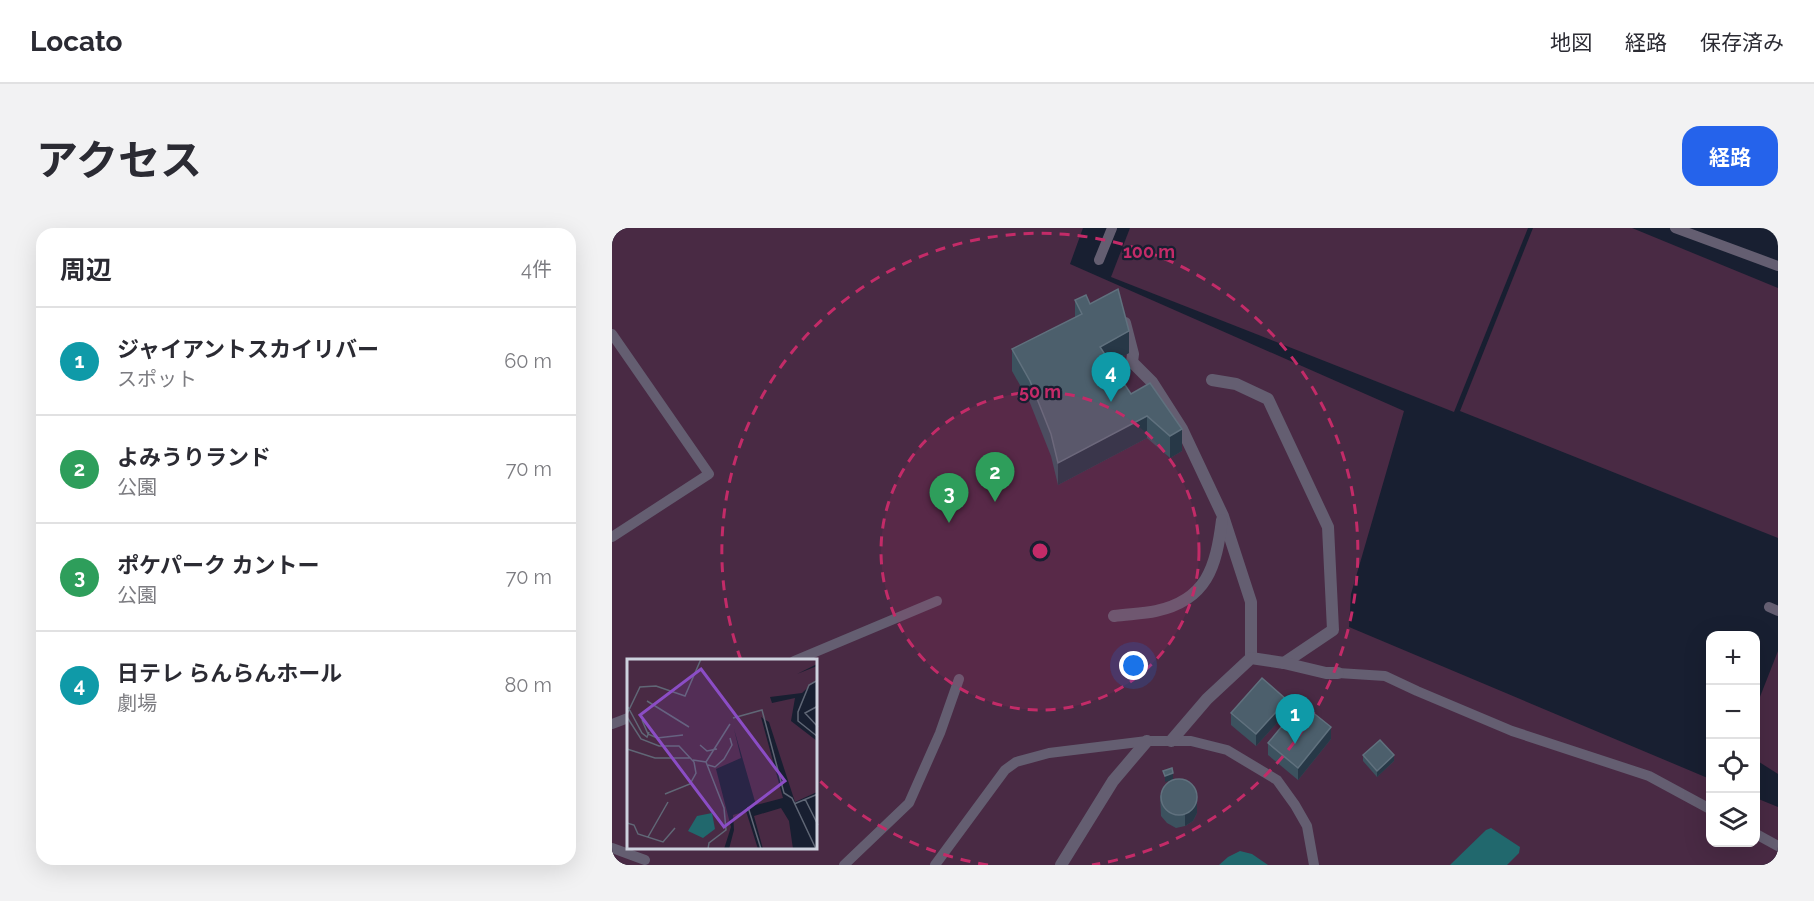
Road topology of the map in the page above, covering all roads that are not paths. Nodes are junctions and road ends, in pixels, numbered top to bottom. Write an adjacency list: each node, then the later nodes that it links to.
1 (1112, 228): 3 (lane)
2 (1675, 228): 4 (lane)
3 (1099, 260)
4 (1778, 266)
5 (1121, 307): 8 (street)
6 (612, 334): 9 (lane)
7 (1212, 380): 14 (street)
8 (1223, 516): 11 (street); 12 (street)
9 (612, 537)
10 (938, 601): 13 (lane)
11 (1114, 616)
12 (1251, 658): 14 (street); 20 (street)
13 (799, 659)
14 (1284, 663): 15 (street)
15 (1338, 673): 21 (lane)
16 (959, 680): 26 (lane)
17 (627, 718): 18 (lane)
18 (612, 724)
19 (1147, 741): 20 (lane); 27 (lane); 28 (street)
20 (1171, 741): 29 (lane)
21 (1706, 808)
22 (1760, 837): 23 (lane)
23 (1778, 846)
24 (612, 848): 25 (lane)
25 (645, 860)
26 (844, 865)
27 (935, 865)
28 (1061, 865)
29 (1314, 865)

